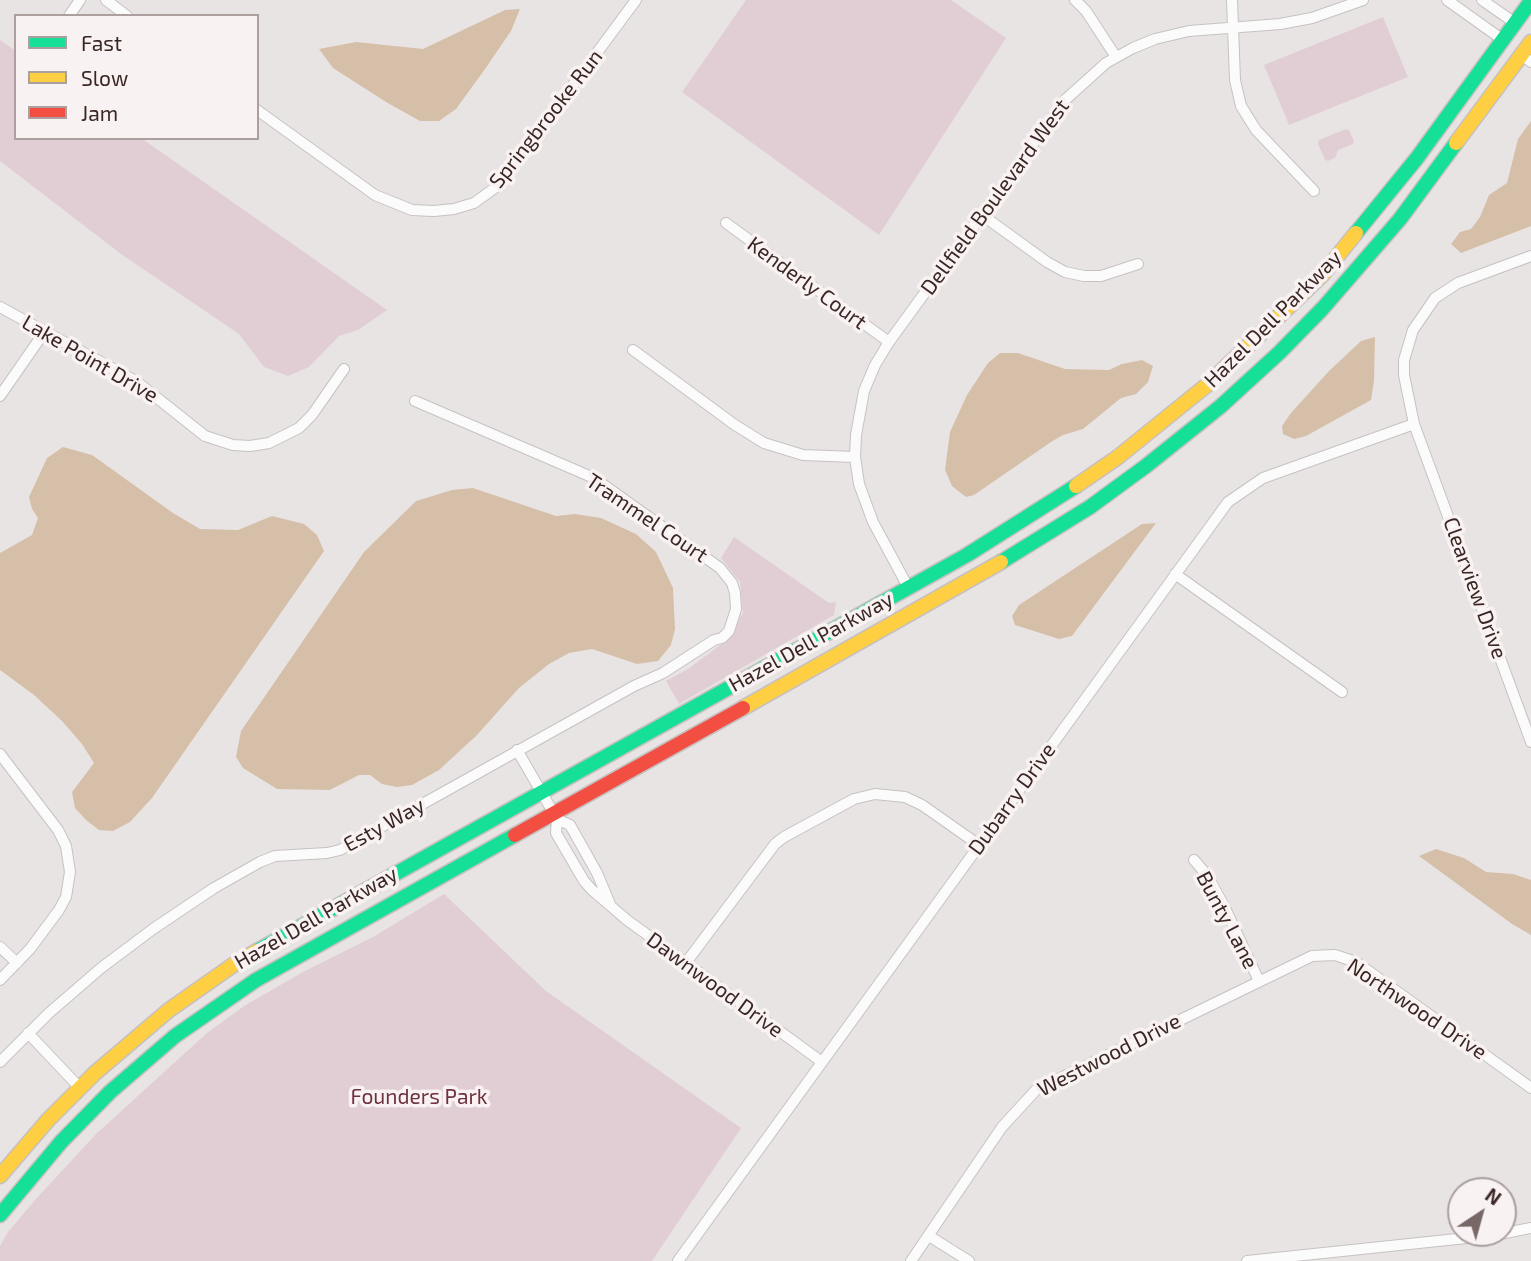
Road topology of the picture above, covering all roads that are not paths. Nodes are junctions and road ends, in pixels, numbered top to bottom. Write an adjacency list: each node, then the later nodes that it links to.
1 (106, 0): 9 (street)
2 (636, 0): 15 (street, Springbrooke Run)
3 (1075, 0): 14 (street)
4 (1232, 0): 11 (street)
5 (1363, 0): 11 (street, Dellfield Boulevard West)
6 (1447, 0): 12 (street)
7 (1482, 0): 10 (street)
8 (1531, 1): 10 (main road, Hazel Dell Parkway)
9 (124, 14)
10 (1515, 23): 12 (main road, Hazel Dell Parkway)
11 (1233, 28): 14 (street, Dellfield Boulevard West); 16 (street)
12 (1503, 40): 31 (main road, Hazel Dell Parkway)
13 (1528, 53): 38 (main road, Hazel Dell Parkway)
14 (1116, 57): 17 (street, Dellfield Boulevard West)
15 (259, 111)
16 (1314, 191)
17 (982, 215): 20 (street); 23 (street, Dellfield Boulevard West)
18 (726, 223): 23 (street, Kenderly Court)
19 (1531, 256): 28 (street, Clearview Drive)
20 (1138, 264)
21 (0, 307): 22 (street, Lake Point Drive)
22 (45, 331): 25 (street, Lake Point Drive); 26 (street)
23 (889, 342): 29 (street, Dellfield Boulevard West)
24 (633, 349): 29 (street)
25 (344, 369)
26 (0, 396)
27 (415, 401): 32 (street, Trammel Court)
28 (1416, 429): 30 (street, Dubarry Drive); 34 (street, Clearview Drive)
29 (855, 457): 31 (street, Dellfield Boulevard West)
30 (1175, 574): 33 (street); 39 (street, Dubarry Drive)
31 (908, 587): 37 (main road, Hazel Dell Parkway)
32 (736, 609): 35 (street, Esty Way)
33 (1342, 692)
34 (1531, 742)
35 (517, 751): 37 (street, Dawnwood Drive); 47 (street, Esty Way)
36 (0, 754): 43 (street)
37 (541, 792): 38 (street, Dawnwood Drive); 50 (main road, Hazel Dell Parkway)
38 (555, 816): 41 (street, Dawnwood Drive); 41 (street, Dawnwood Drive); 53 (main road, Hazel Dell Parkway)
39 (979, 845): 44 (street); 49 (street, Dubarry Drive)
40 (1194, 860): 46 (street, Bunty Lane)
41 (610, 905): 44 (street, Dawnwood Drive)
42 (0, 947): 43 (street)
43 (17, 963): 45 (street)
44 (685, 964): 49 (street, Dawnwood Drive)
45 (0, 980)
46 (1259, 981): 51 (street, Northwood Drive); 55 (street, Westwood Drive)
47 (28, 1033): 48 (street, Esty Way); 50 (street)
48 (0, 1062)
49 (822, 1062): 56 (street, Dubarry Drive)
50 (79, 1087): 52 (main road, Hazel Dell Parkway)
51 (1531, 1088)
52 (0, 1176)
53 (0, 1215)
54 (1531, 1228): 59 (street)
55 (929, 1236): 57 (street, Westwood Drive); 58 (street)
56 (678, 1261)
57 (911, 1261)
58 (969, 1261)
59 (1247, 1261)

